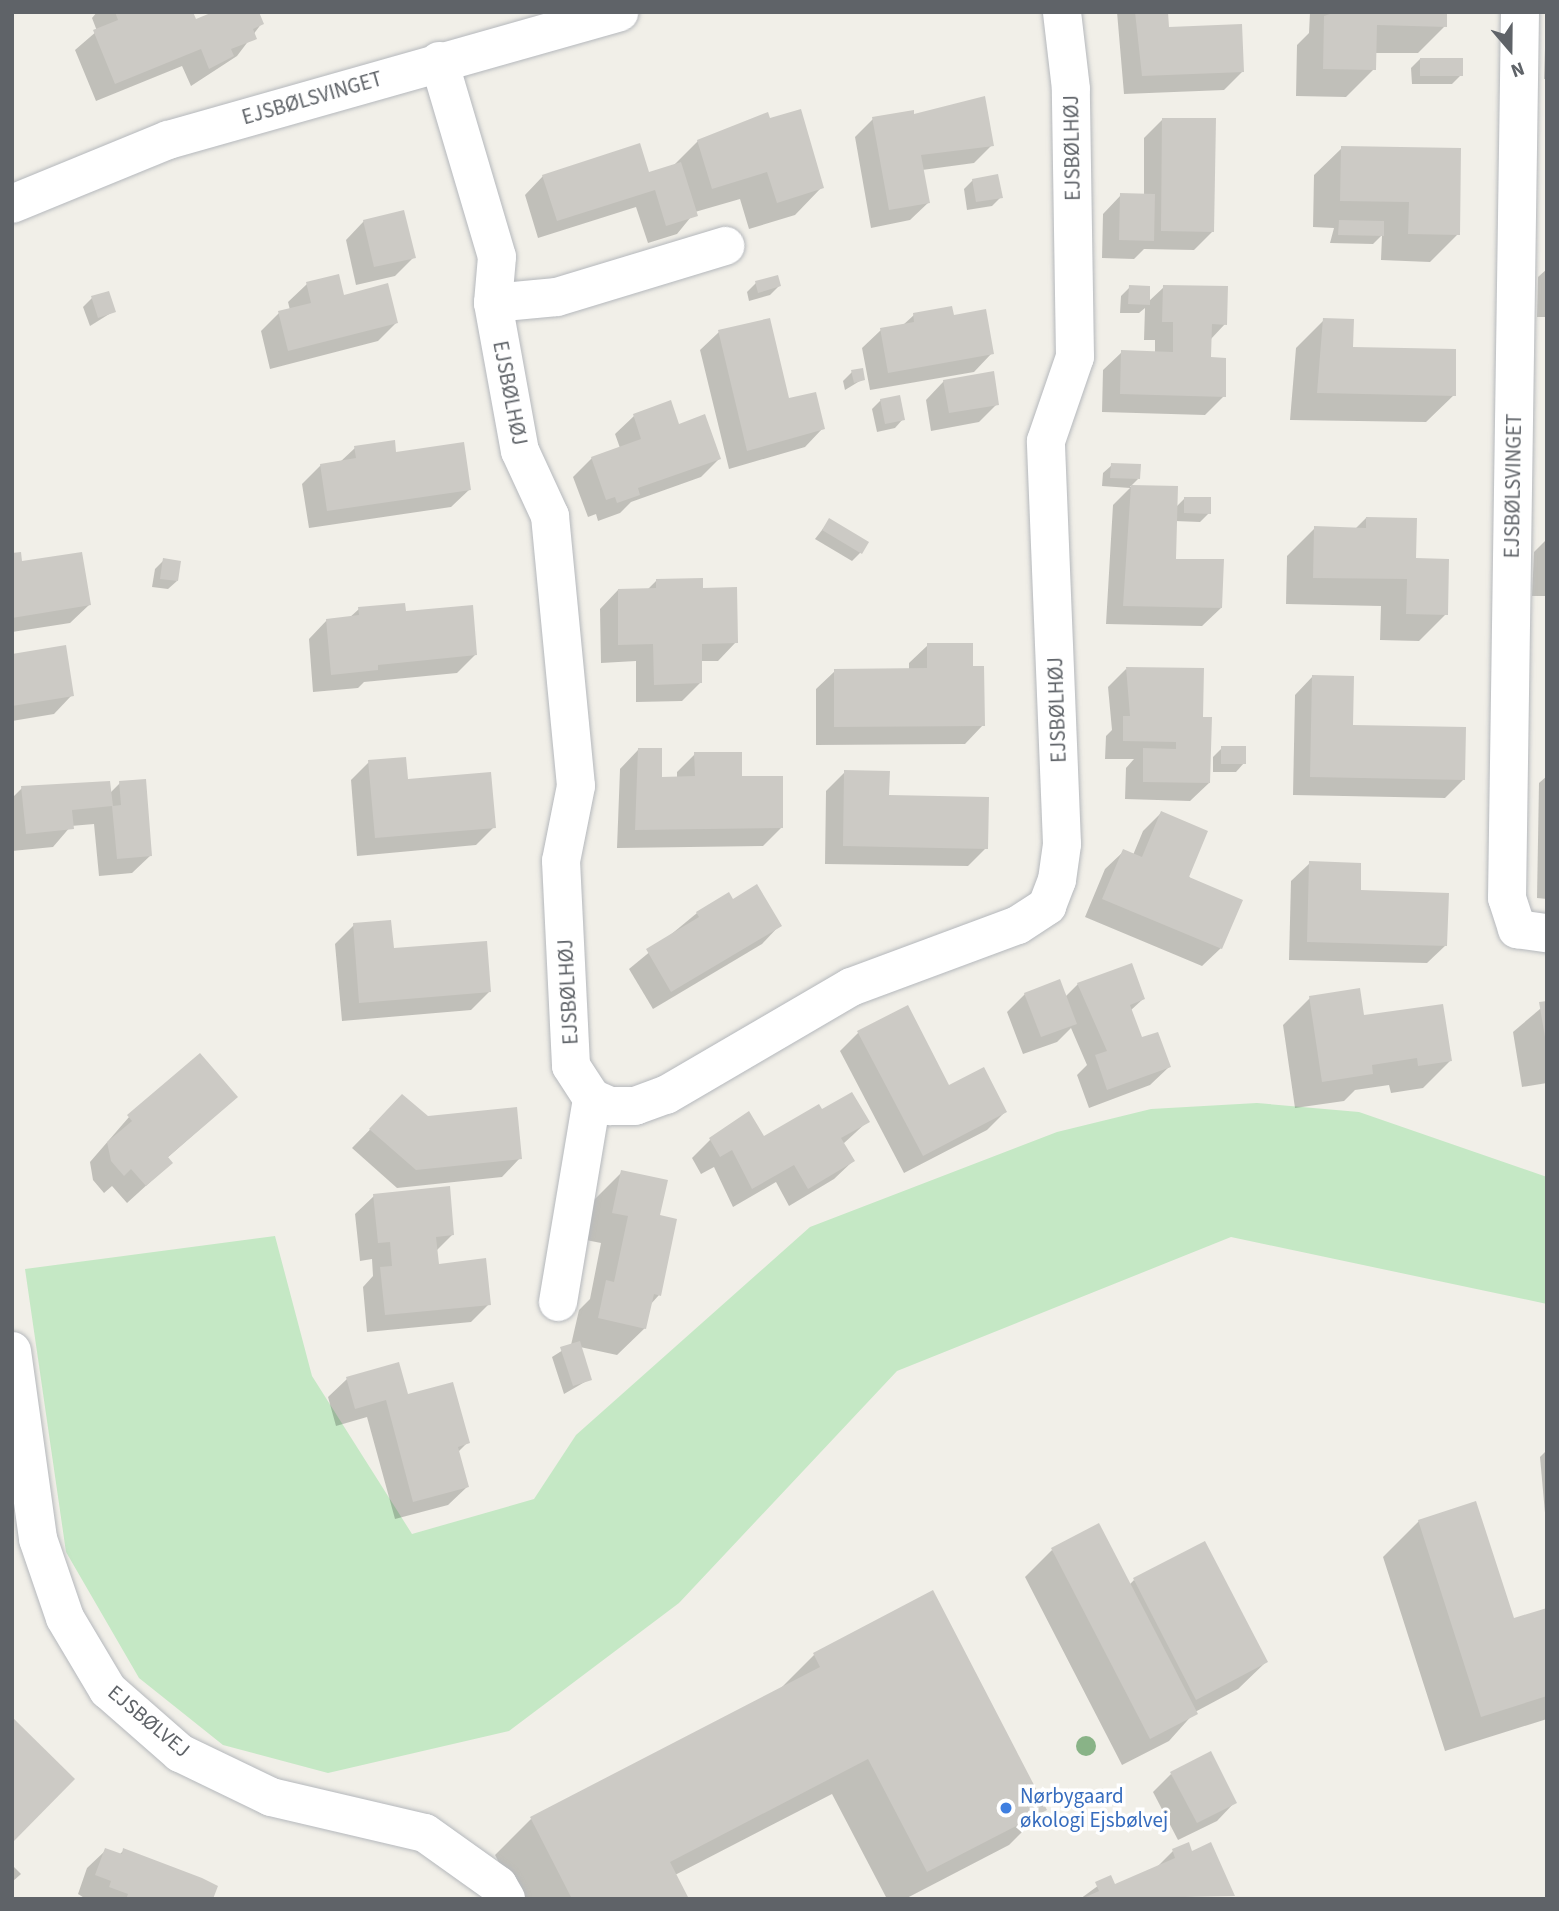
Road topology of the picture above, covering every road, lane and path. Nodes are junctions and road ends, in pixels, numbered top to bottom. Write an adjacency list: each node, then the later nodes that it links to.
1 (619, 12): 4 (street, EJSBØLSVINGET)
2 (1062, 12): 9 (street, EJSBØLHØJ)
3 (1520, 12): 8 (street, EJSBØLSVINGET)
4 (439, 61): 5 (street, EJSBØLSVINGET); 7 (street, EJSBØLHØJ)
5 (12, 204)
6 (725, 246): 7 (street)
7 (493, 303): 9 (street, EJSBØLHØJ)
8 (1547, 933)
9 (592, 1098): 10 (street)
10 (558, 1302)
11 (12, 1352): 12 (street, EJSBØLVEJ)
12 (506, 1899)

